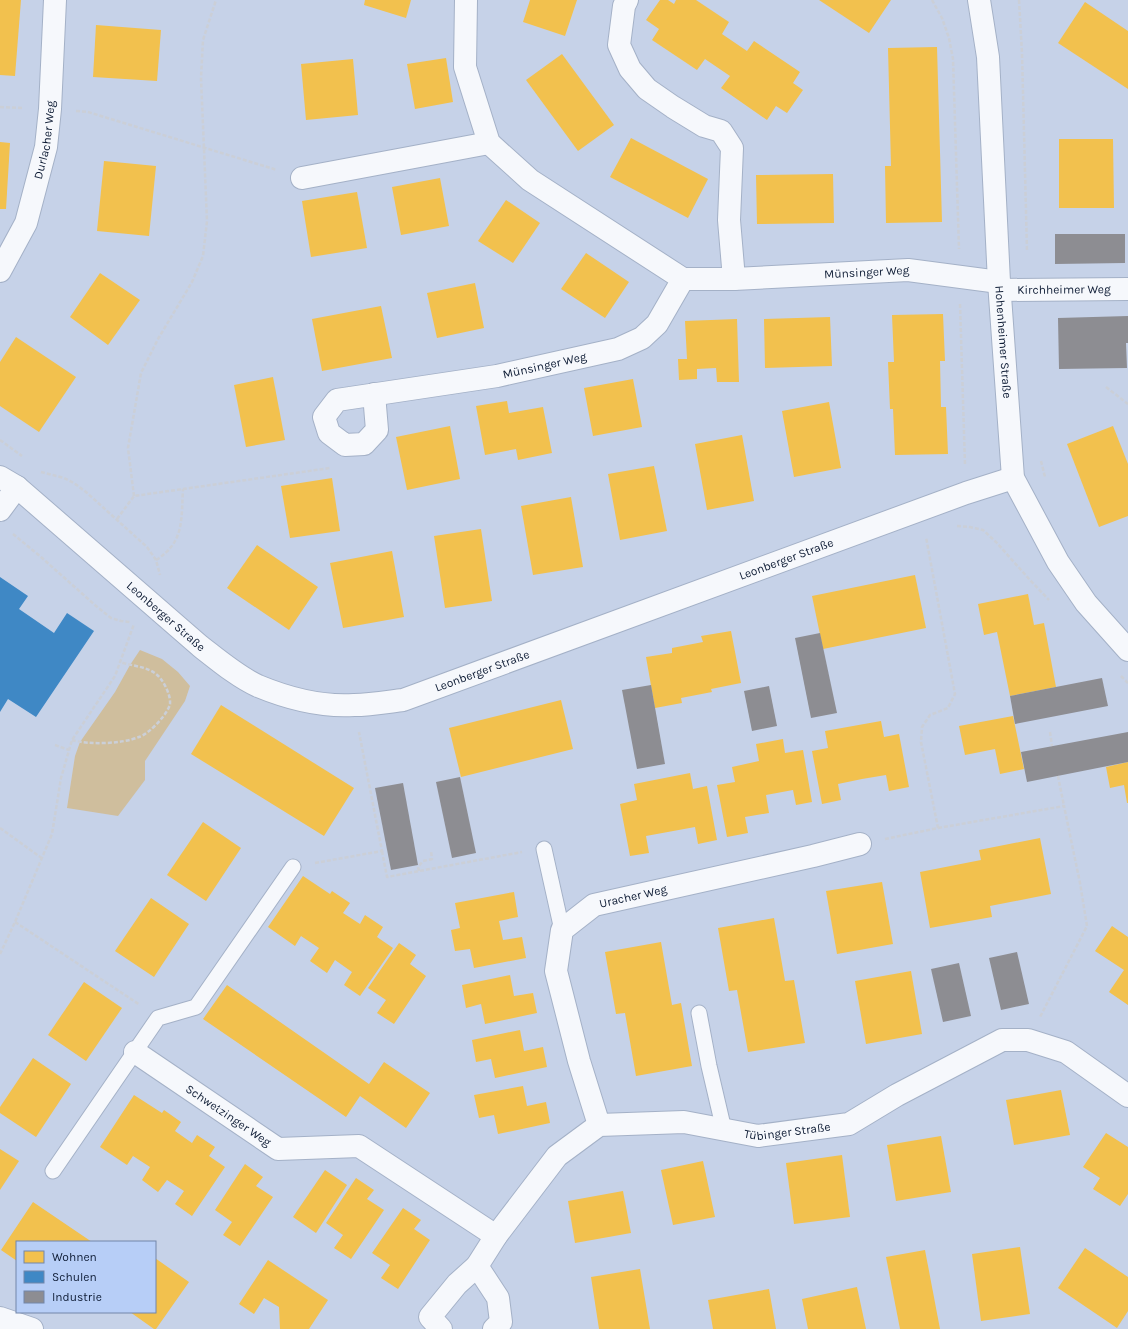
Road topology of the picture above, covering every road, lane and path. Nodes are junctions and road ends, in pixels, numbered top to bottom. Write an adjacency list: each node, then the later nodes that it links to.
1 (55, 0): 7 (street, Durlacher Weg)
2 (216, 0): 9 (path)
3 (466, 0): 8 (street)
4 (626, 0): 13 (street)
5 (932, 0): 12 (path)
6 (979, 0): 15 (street, Hohenheimer Straße)
7 (50, 109): 9 (path); 11 (street, Durlacher Weg)
8 (489, 143): 10 (street); 14 (street)
9 (203, 147): 10 (path); 28 (path)
10 (302, 178)
11 (0, 271)
12 (960, 276): 13 (street, Münsinger Weg); 15 (street, Münsinger Weg); 27 (path)
13 (734, 279): 14 (street, Münsinger Weg)
14 (683, 280): 18 (street, Münsinger Weg)
15 (1000, 286): 16 (street, Kirchheimer Weg); 24 (street, Hohenheimer Straße)
16 (1128, 289)
17 (1106, 387): 19 (path)
18 (374, 394): 21 (street); 21 (street, Münsinger Weg)
19 (1128, 404)
20 (0, 440): 22 (path)
21 (345, 446): 26 (path)
22 (26, 460)
23 (38, 471): 30 (path)
24 (1013, 478): 27 (street, Leonberger Straße); 35 (street, Hohenheimer Straße)
25 (9, 482): 29 (street); 37 (street, Leonberger Straße)
26 (183, 489): 28 (path); 33 (path)
27 (966, 493): 37 (street, Leonberger Straße)
28 (134, 496): 30 (path)
29 (0, 510)
30 (117, 519): 33 (path)
31 (10, 532): 36 (path)
32 (926, 537): 46 (path)
33 (156, 560): 34 (path)
34 (161, 580)
35 (1128, 650)
36 (120, 662): 39 (path); 39 (path)
37 (354, 706): 49 (path)
38 (1050, 732): 41 (path)
39 (72, 740): 42 (path)
40 (55, 746): 42 (path)
41 (1052, 746)
42 (69, 750): 51 (path)
43 (1058, 776): 44 (path)
44 (1064, 806): 46 (path); 59 (path)
45 (0, 828): 51 (path)
46 (938, 828): 47 (path)
47 (860, 844): 55 (street, Uracher Weg)
48 (544, 849): 53 (path); 55 (lane)
49 (382, 851): 52 (path); 53 (path)
50 (431, 851): 53 (path)
51 (43, 859): 54 (path)
52 (293, 867): 58 (lane)
53 (419, 870)
54 (15, 922): 56 (path); 58 (path)
55 (562, 930): 62 (street)
56 (0, 954)
57 (699, 1013): 63 (lane)
58 (158, 1018): 60 (lane)
59 (1028, 1040): 61 (street, Tübinger Straße); 63 (street, Tübinger Straße)
60 (135, 1052): 64 (lane); 65 (street, Schwetzinger Weg)
61 (1128, 1096)
62 (599, 1125): 63 (street, Tübinger Straße); 65 (street)
63 (724, 1130)
64 (53, 1171)
65 (496, 1236): 66 (street)
66 (477, 1266): 69 (street); 70 (street)
67 (0, 1318): 68 (street)
68 (32, 1329)
69 (442, 1329)
70 (494, 1329)

